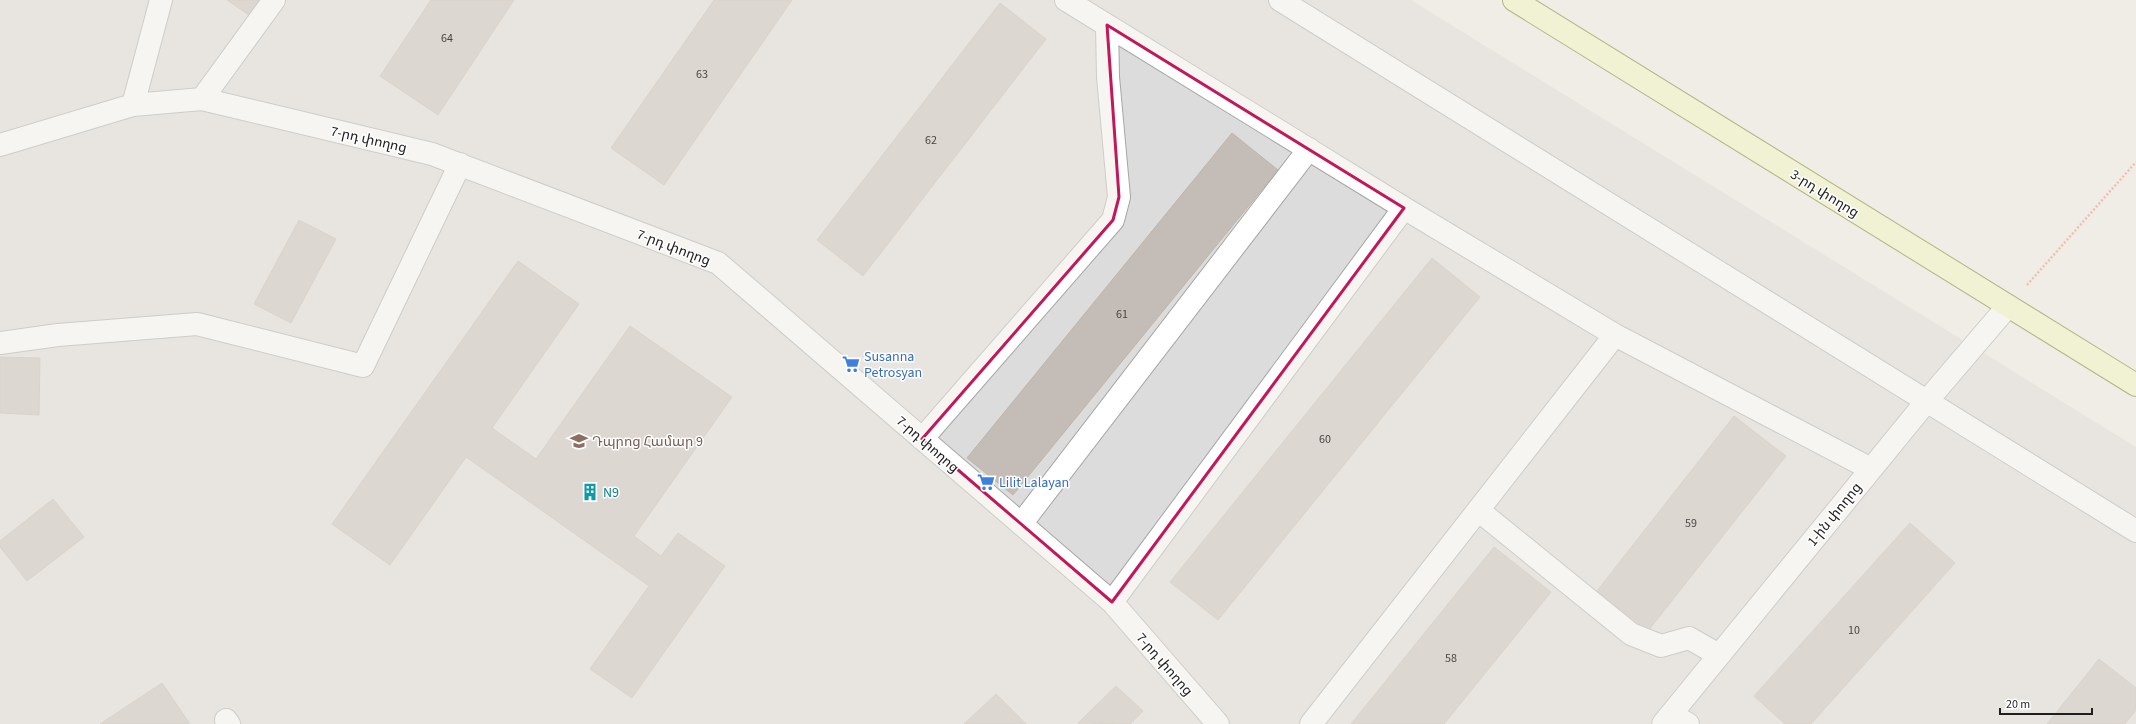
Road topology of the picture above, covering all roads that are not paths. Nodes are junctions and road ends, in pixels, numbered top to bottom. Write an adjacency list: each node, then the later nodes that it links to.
1 (161, 0): 8 (street)
2 (274, 0): 7 (street)
3 (1066, 0): 6 (street)
4 (1280, 0): 17 (street)
5 (1514, 0): 13 (street, 3-րդ փողոց)
6 (1106, 25): 10 (street); 18 (street)
7 (202, 99): 8 (street, 7-րդ փողոց); 11 (street, 7-րդ փողոց)
8 (133, 105): 9 (street, 7-րդ փողոց)
9 (0, 145)
10 (1309, 150): 12 (street); 21 (street)
11 (460, 164): 15 (street); 18 (street, 7-րդ փողոց)
12 (1404, 208): 14 (street); 23 (street)
13 (2008, 306): 16 (street, 3-րդ փողոց); 17 (street, 1-ին փողոց)
14 (1615, 334): 19 (street); 20 (street)
15 (0, 343)
16 (2136, 385)
17 (1926, 402): 19 (street, 1-ին փողոց); 22 (street)
18 (922, 439): 21 (street, 7-րդ փողոց)
19 (1871, 469): 24 (street, 1-ին փողոց)
20 (1478, 510): 24 (street); 27 (street)
21 (1021, 524): 23 (street, 7-րդ փողոց)
22 (2136, 531)
23 (1112, 602): 26 (street, 7-րդ փողոց)
24 (1719, 656): 25 (street, 1-ին փողոց)
25 (1674, 721)
26 (1218, 724)
27 (1311, 724)

